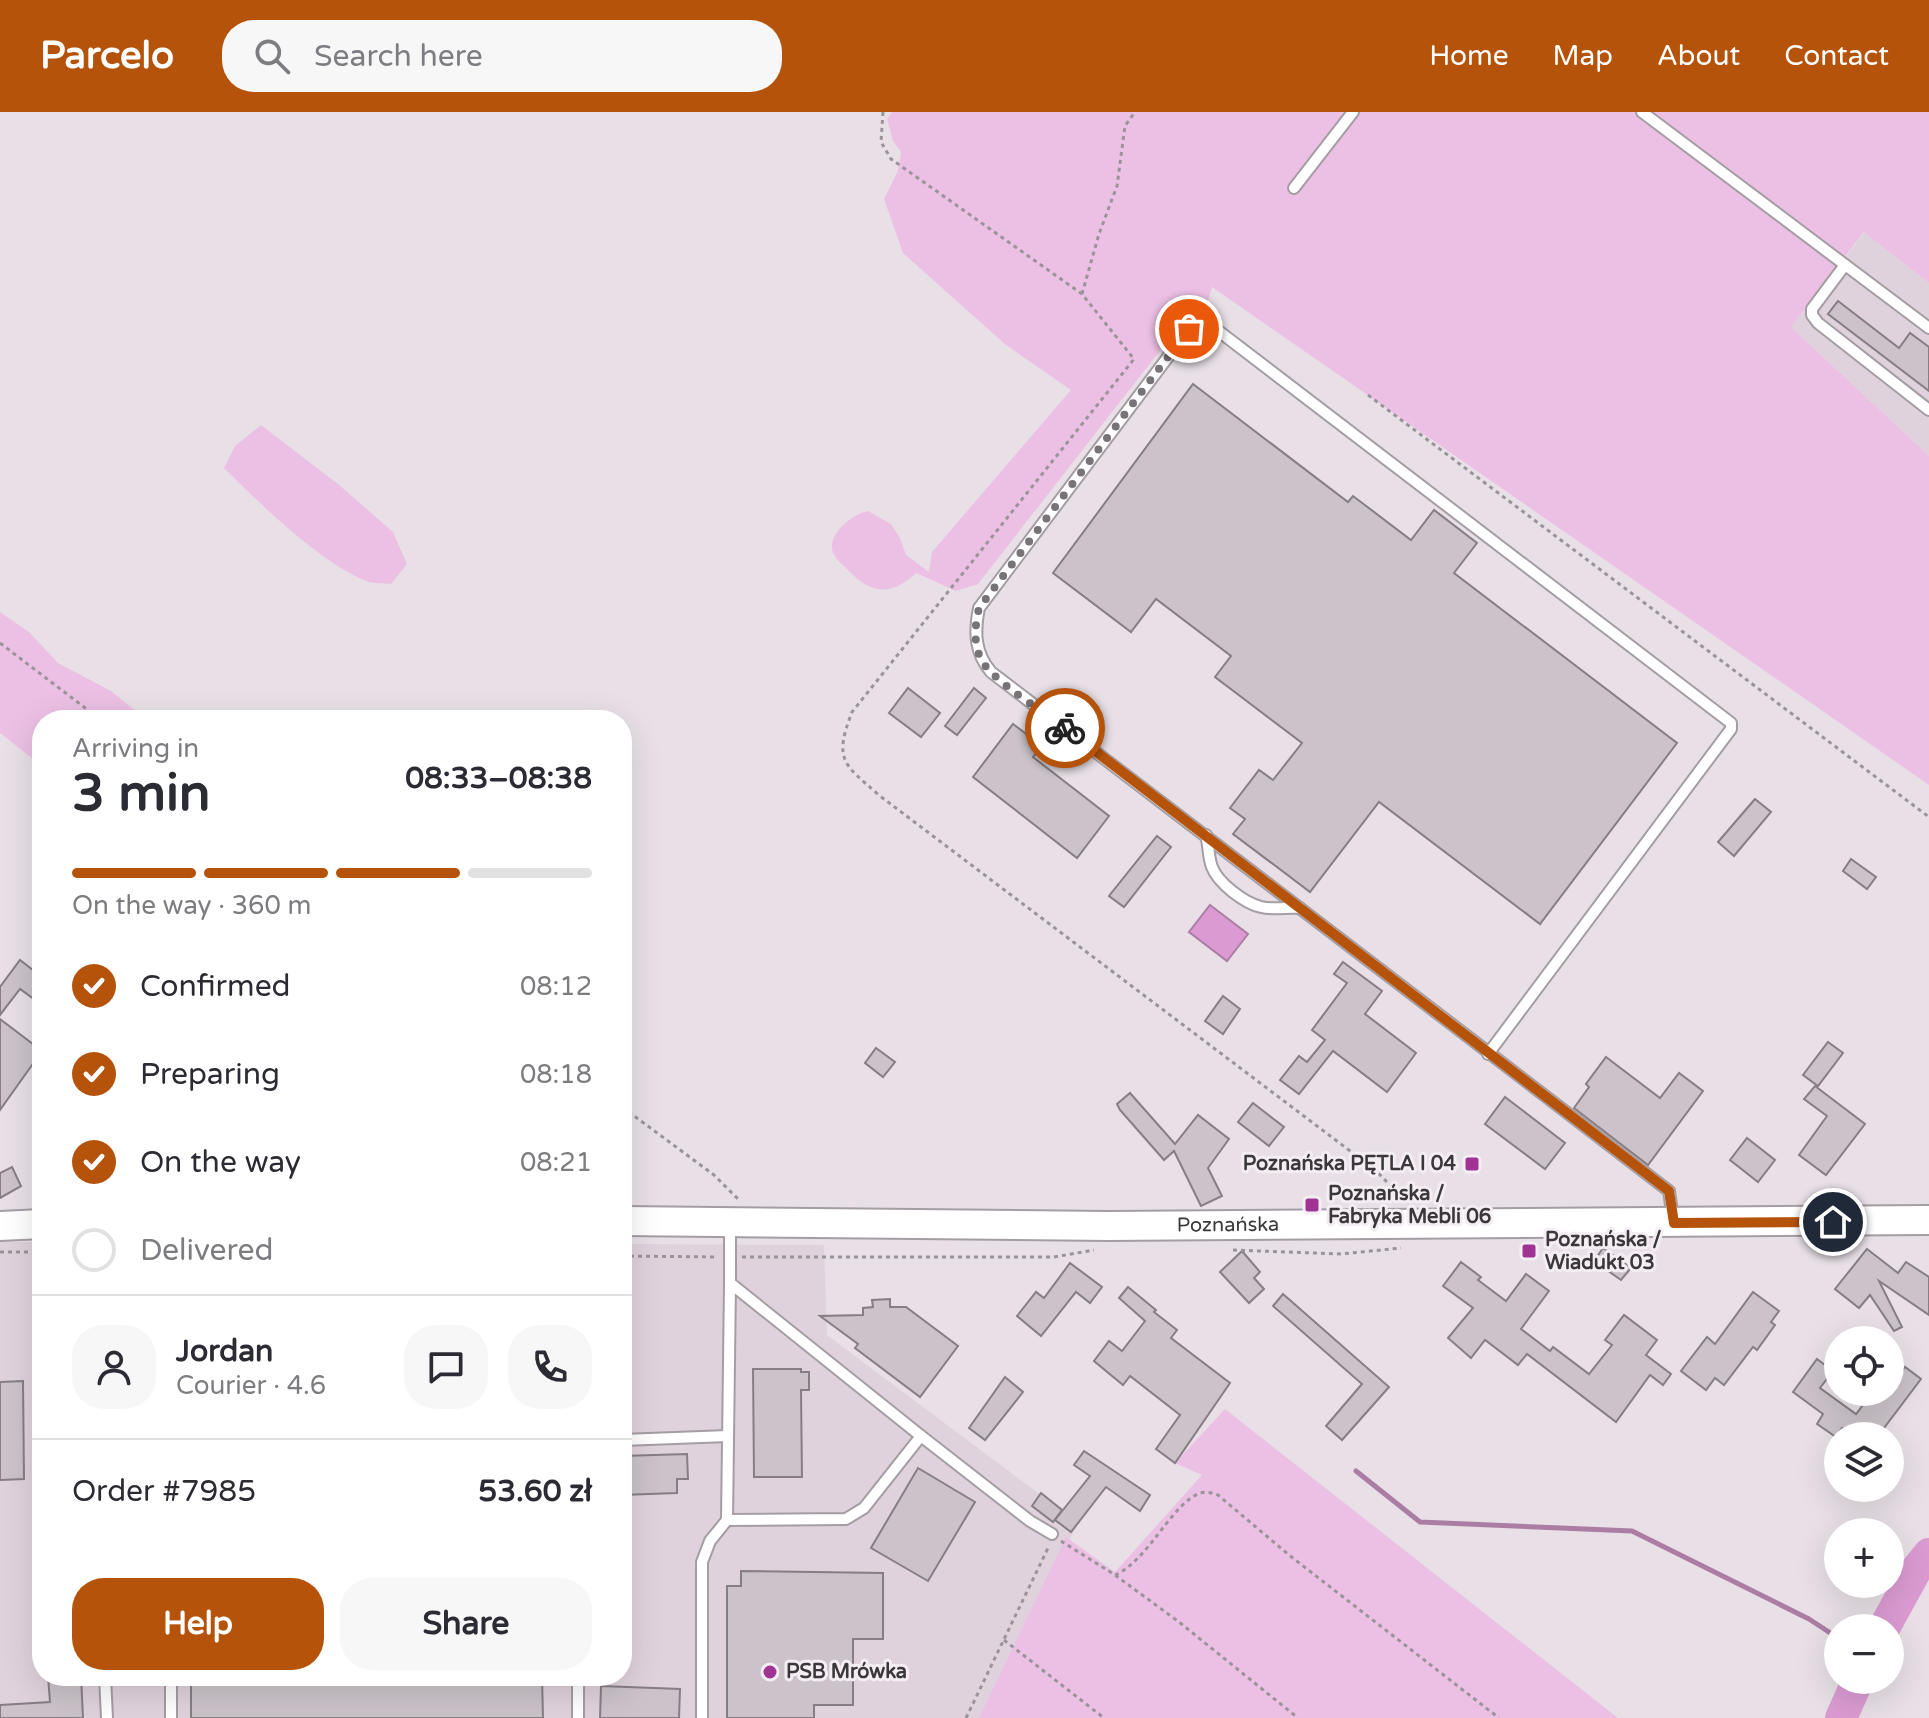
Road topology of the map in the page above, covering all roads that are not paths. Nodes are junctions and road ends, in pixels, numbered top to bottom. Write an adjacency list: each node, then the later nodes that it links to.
1 (1353, 112): 3 (lane)
2 (1642, 112): 4 (lane)
3 (1294, 188)
4 (1845, 265): 5 (lane); 6 (lane)
5 (1929, 328)
6 (1929, 410)
7 (1206, 835): 8 (lane); 8 (lane); 9 (lane)
8 (1300, 908): 9 (lane)
9 (1488, 1054): 13 (lane)
10 (1929, 1220): 13 (street, Poznańska)
11 (632, 1221): 12 (street, Poznańska)
12 (738, 1222): 13 (street, Poznańska); 16 (lane)
13 (1674, 1223)
14 (32, 1224): 15 (street)
15 (0, 1226)
16 (730, 1283): 17 (lane); 18 (lane)
17 (728, 1436): 19 (lane); 20 (lane)
18 (921, 1436): 20 (lane); 21 (lane)
19 (632, 1440)
20 (727, 1520): 28 (lane)
21 (1052, 1534)
22 (105, 1686): 25 (lane)
23 (171, 1686): 26 (lane)
24 (578, 1686): 27 (lane)
25 (107, 1718)
26 (171, 1718)
27 (578, 1718)
28 (702, 1718)

